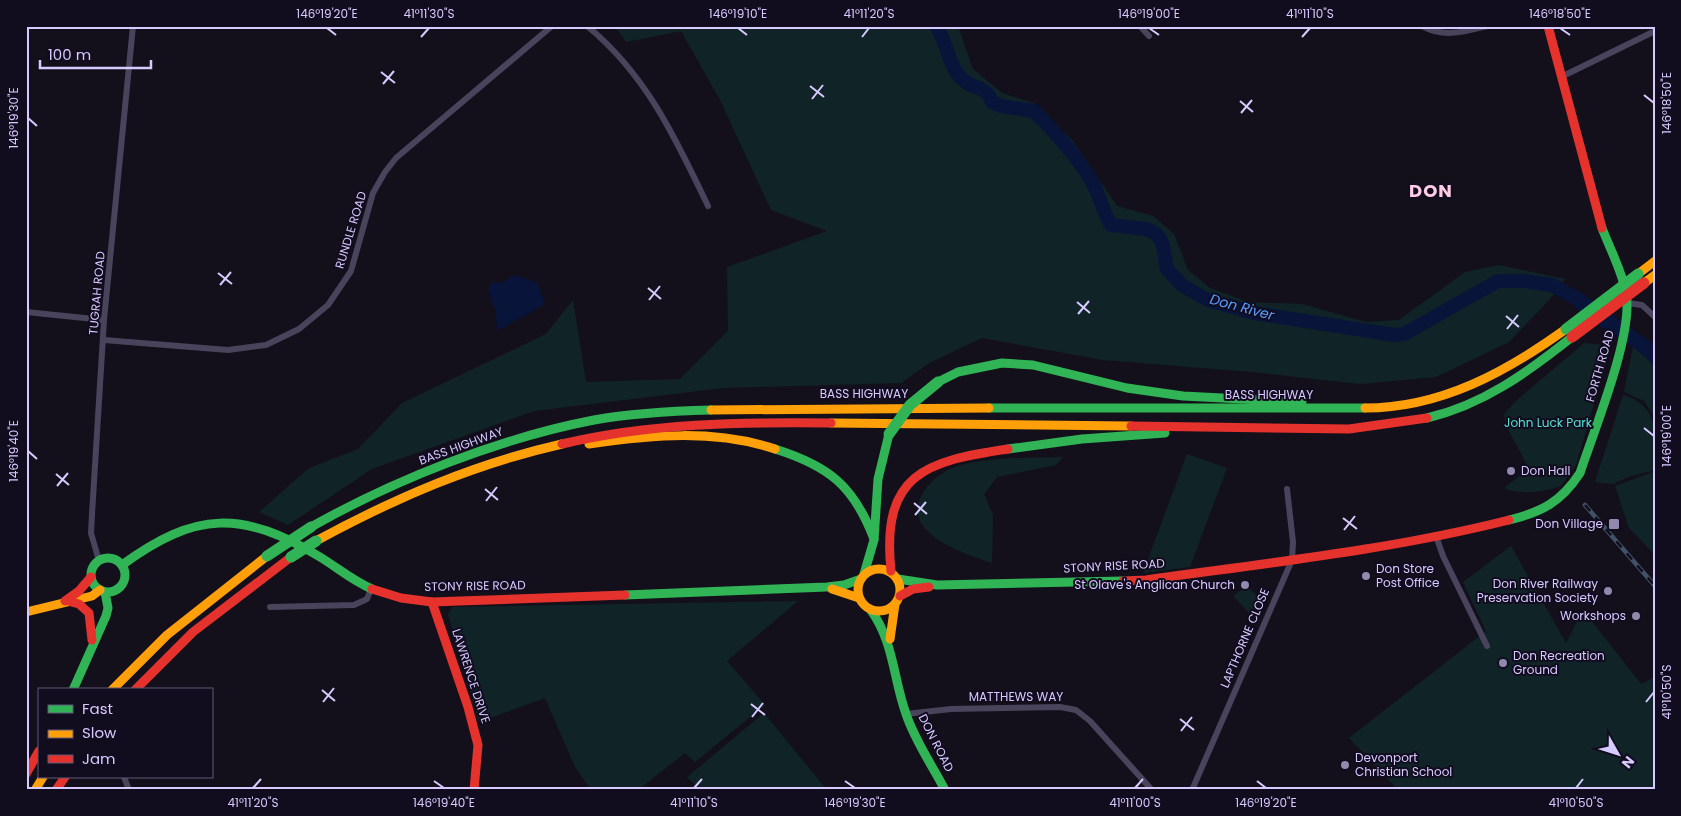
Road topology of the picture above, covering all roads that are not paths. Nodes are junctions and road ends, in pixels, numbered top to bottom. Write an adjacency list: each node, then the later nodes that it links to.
1 (134, 26): 18 (street, TUGRAH ROAD)
2 (552, 26): 20 (street, RUNDLE ROAD)
3 (587, 26): 11 (street)
4 (1140, 26): 9 (street)
5 (1422, 26): 6 (street)
6 (1487, 26)
7 (1548, 26): 10 (main road, FORTH ROAD)
8 (1655, 31): 10 (street)
9 (1149, 36)
10 (1561, 77): 15 (main road, FORTH ROAD)
11 (708, 206)
12 (1655, 261): 14 (main road, BASS HIGHWAY)
13 (1655, 275): 14 (main road, BASS HIGHWAY)
14 (1641, 278): 19 (main road, BASS HIGHWAY, bridge)
15 (1627, 302): 17 (street); 25 (main road, FORTH ROAD)
16 (26, 312): 18 (street)
17 (1655, 317)
18 (104, 320): 20 (street, TUGRAH ROAD)
19 (1569, 333): 21 (main road, BASS HIGHWAY); 22 (main road, BASS HIGHWAY)
20 (104, 340): 28 (street, TUGRAH ROAD)
21 (1368, 408): 26 (main road, bridge); 48 (main road, BASS HIGHWAY, bridge)
22 (1272, 427): 23 (main road, BASS HIGHWAY); 30 (main road)
23 (528, 450): 26 (main road); 49 (main road, BASS HIGHWAY, bridge)
24 (1287, 489): 27 (street, LAPTHORNE CLOSE)
25 (1436, 536): 27 (main road, FORTH ROAD); 45 (street)
26 (874, 539): 31 (main road)
27 (1292, 560): 33 (main road, STONY RISE ROAD); 62 (street, LAPTHORNE CLOSE)
28 (99, 561): 29 (main road); 32 (main road)
29 (122, 565): 35 (main road, STONY RISE ROAD); 36 (main road)
30 (894, 575): 31 (main road); 33 (main road, STONY RISE ROAD); 38 (main road)
31 (863, 576): 34 (main road, STONY RISE ROAD); 37 (main road)
32 (91, 577): 36 (main road); 40 (main road)
33 (937, 585): 38 (main road, STONY RISE ROAD)
34 (827, 588): 37 (main road, STONY RISE ROAD); 39 (main road, STONY RISE ROAD)
35 (371, 589): 39 (main road, STONY RISE ROAD); 41 (street)
36 (103, 591): 40 (main road); 44 (main road)
37 (859, 598): 42 (main road)
38 (898, 600): 42 (main road); 46 (main road, DON ROAD)
39 (432, 602): 59 (main road, LAWRENCE DRIVE)
40 (65, 603): 43 (main road); 44 (main road)
41 (270, 607)
42 (870, 609): 46 (main road, DON ROAD)
43 (26, 612)
44 (93, 644): 47 (main road)
45 (1486, 646)
46 (891, 649): 50 (main road, DON ROAD)
47 (74, 688)
48 (114, 688)
49 (137, 688)
50 (906, 714): 60 (main road, DON ROAD); 61 (street, MATTHEWS WAY)
51 (38, 753): 52 (main road)
52 (26, 774)
53 (42, 778): 56 (main road)
54 (64, 778): 57 (main road)
55 (124, 778): 58 (street)
56 (35, 790)
57 (56, 790)
58 (129, 790)
59 (474, 790)
60 (945, 790)
61 (1152, 790)
62 (1192, 790)

